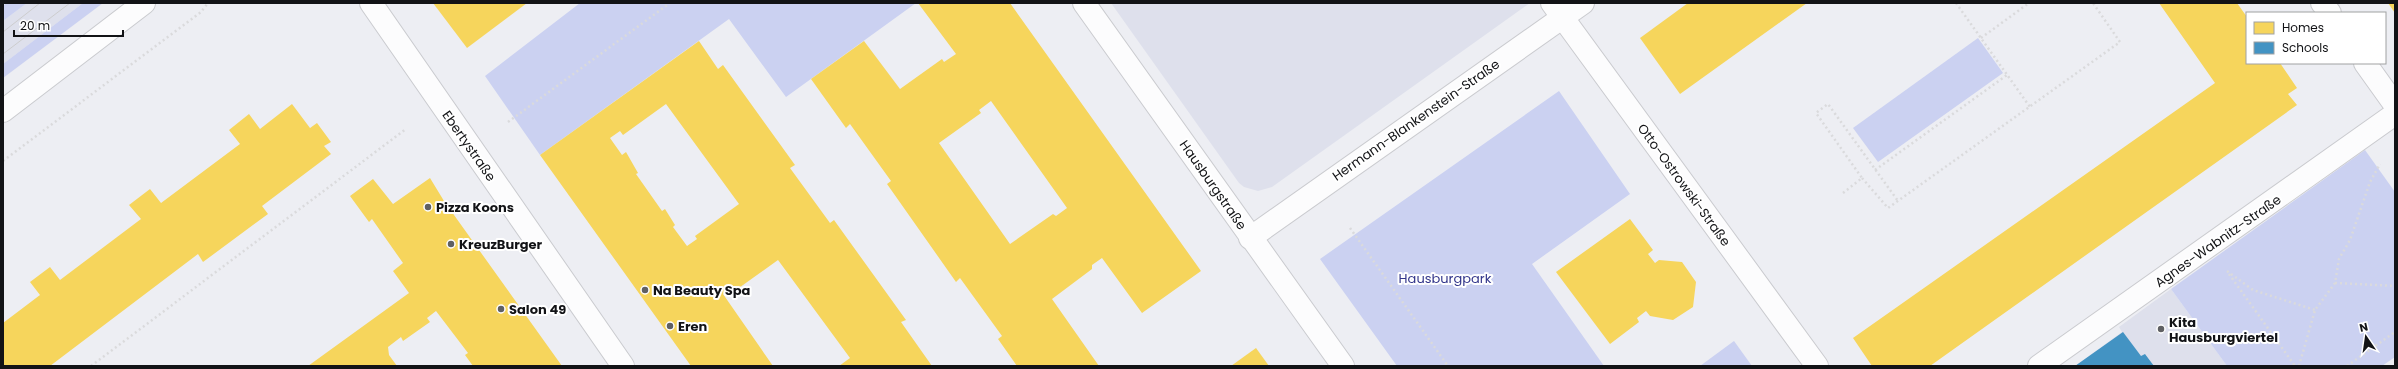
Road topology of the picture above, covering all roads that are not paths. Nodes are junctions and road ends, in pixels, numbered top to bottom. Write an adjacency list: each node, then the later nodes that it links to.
1 (144, 3): 10 (street)
2 (371, 3): 13 (street, Ebertystraße)
3 (1084, 3): 12 (street, Hausburgstraße)
4 (1583, 3): 6 (street, Hermann-Blankenstein-Straße)
5 (2322, 3): 7 (street)
6 (1558, 10): 12 (street, Hermann-Blankenstein-Straße); 15 (street, Otto-Ostrowski-Straße)
7 (2329, 12)
8 (2366, 64): 9 (street)
9 (2395, 105)
10 (3, 110)
11 (2395, 114): 16 (street, Agnes-Wabnitz-Straße)
12 (1250, 238): 14 (street, Hausburgstraße)
13 (623, 366)
14 (1343, 366)
15 (1816, 366)
16 (2039, 366)

